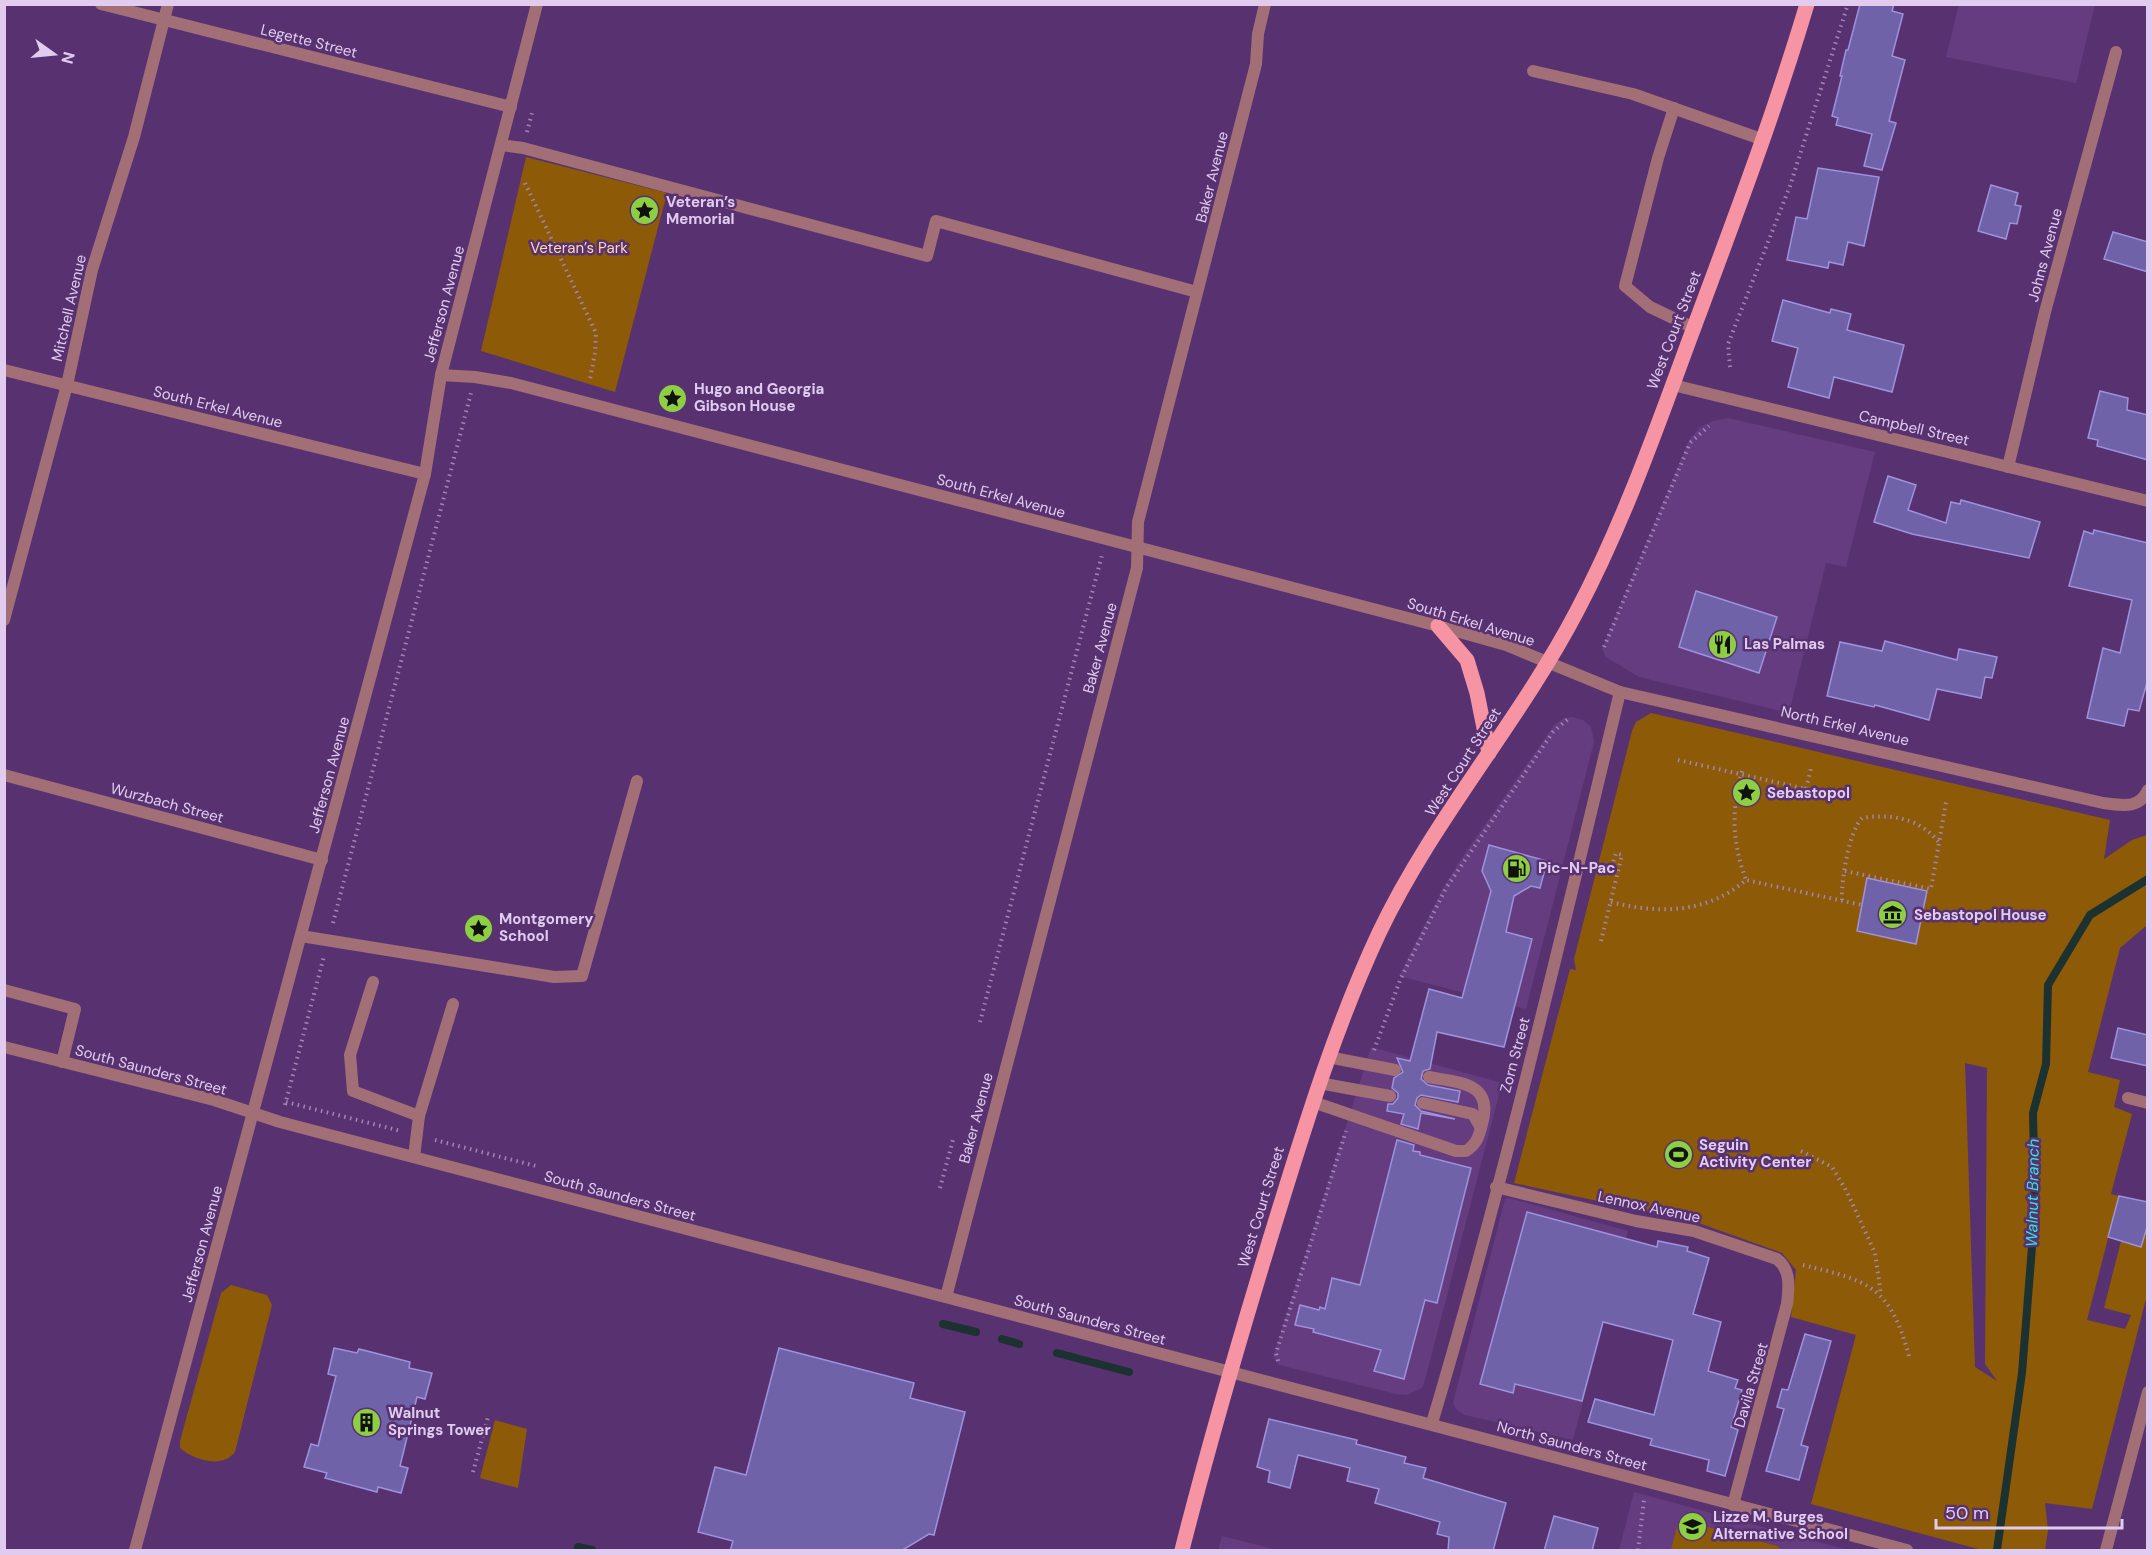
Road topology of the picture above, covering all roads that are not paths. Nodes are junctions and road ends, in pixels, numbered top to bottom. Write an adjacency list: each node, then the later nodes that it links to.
1 (101, 4): 6 (street, Legette Street)
2 (168, 4): 6 (street, Mitchell Avenue)
3 (537, 4): 9 (street, Jefferson Avenue)
4 (1265, 4): 13 (street, Baker Avenue)
5 (1807, 4): 11 (main road, West Court Street)
6 (164, 20): 9 (street, Legette Street); 17 (street, Mitchell Avenue)
7 (2116, 52): 19 (street, Johns Avenue)
8 (1533, 71): 10 (street)
9 (510, 107): 12 (street, Jefferson Avenue)
10 (1674, 108): 11 (street); 14 (street)
11 (1764, 140): 14 (main road, West Court Street)
12 (501, 145): 13 (street); 16 (street, Jefferson Avenue)
13 (1197, 292): 22 (street, Baker Avenue)
14 (1694, 328): 18 (main road, West Court Street)
15 (4, 370): 17 (street, South Erkel Avenue)
16 (441, 375): 20 (street, Jefferson Avenue); 22 (street, South Erkel Avenue)
17 (67, 385): 20 (street, South Erkel Avenue); 23 (street, Mitchell Avenue)
18 (1673, 385): 19 (street, Campbell Street); 25 (main road, West Court Street)
19 (2008, 467): 21 (street, Campbell Street)
20 (425, 474): 31 (street, Jefferson Avenue)
21 (2148, 501)
22 (1137, 547): 24 (street, South Erkel Avenue); 53 (street, Baker Avenue)
23 (4, 620)
24 (1438, 626): 25 (street, South Erkel Avenue); 27 (main road)
25 (1549, 663): 26 (street, North Erkel Avenue); 27 (main road, West Court Street)
26 (1620, 692): 30 (street, North Erkel Avenue); 51 (street, Zorn Street)
27 (1489, 753): 37 (main road, West Court Street)
28 (4, 775): 31 (street, Wurzbach Street)
29 (637, 781): 32 (street)
30 (2148, 790)
31 (322, 860): 32 (street, Jefferson Avenue)
32 (301, 936): 47 (street, Jefferson Avenue)
33 (373, 982): 48 (street)
34 (4, 990): 38 (street)
35 (453, 1004): 48 (street)
36 (4, 1047): 38 (street, South Saunders Street)
37 (1328, 1057): 39 (street); 41 (main road, West Court Street)
38 (62, 1062): 47 (street, South Saunders Street)
39 (1395, 1070)
40 (1429, 1077): 49 (street)
41 (1319, 1083): 42 (street); 44 (main road, West Court Street)
42 (1390, 1096)
43 (2128, 1098): 46 (street)
44 (1313, 1102): 49 (street); 54 (main road, West Court Street)
45 (1424, 1103): 49 (street)
46 (2148, 1103)
47 (253, 1115): 50 (street, South Saunders Street); 58 (street, Jefferson Avenue)
48 (419, 1116): 50 (street)
49 (1481, 1128)
50 (414, 1157): 53 (street, South Saunders Street)
51 (1496, 1187): 52 (street, Lennox Avenue); 56 (street, Zorn Street)
52 (1787, 1272): 57 (street, Davila Street)
53 (946, 1297): 54 (street, South Saunders Street)
54 (1229, 1371): 56 (street, North Saunders Street); 59 (main road, West Court Street)
55 (2148, 1392): 61 (street)
56 (1432, 1423): 57 (street, North Saunders Street)
57 (1733, 1505): 60 (street, North Saunders Street)
58 (135, 1551)
59 (1182, 1551)
60 (1906, 1551)
61 (2106, 1551)

